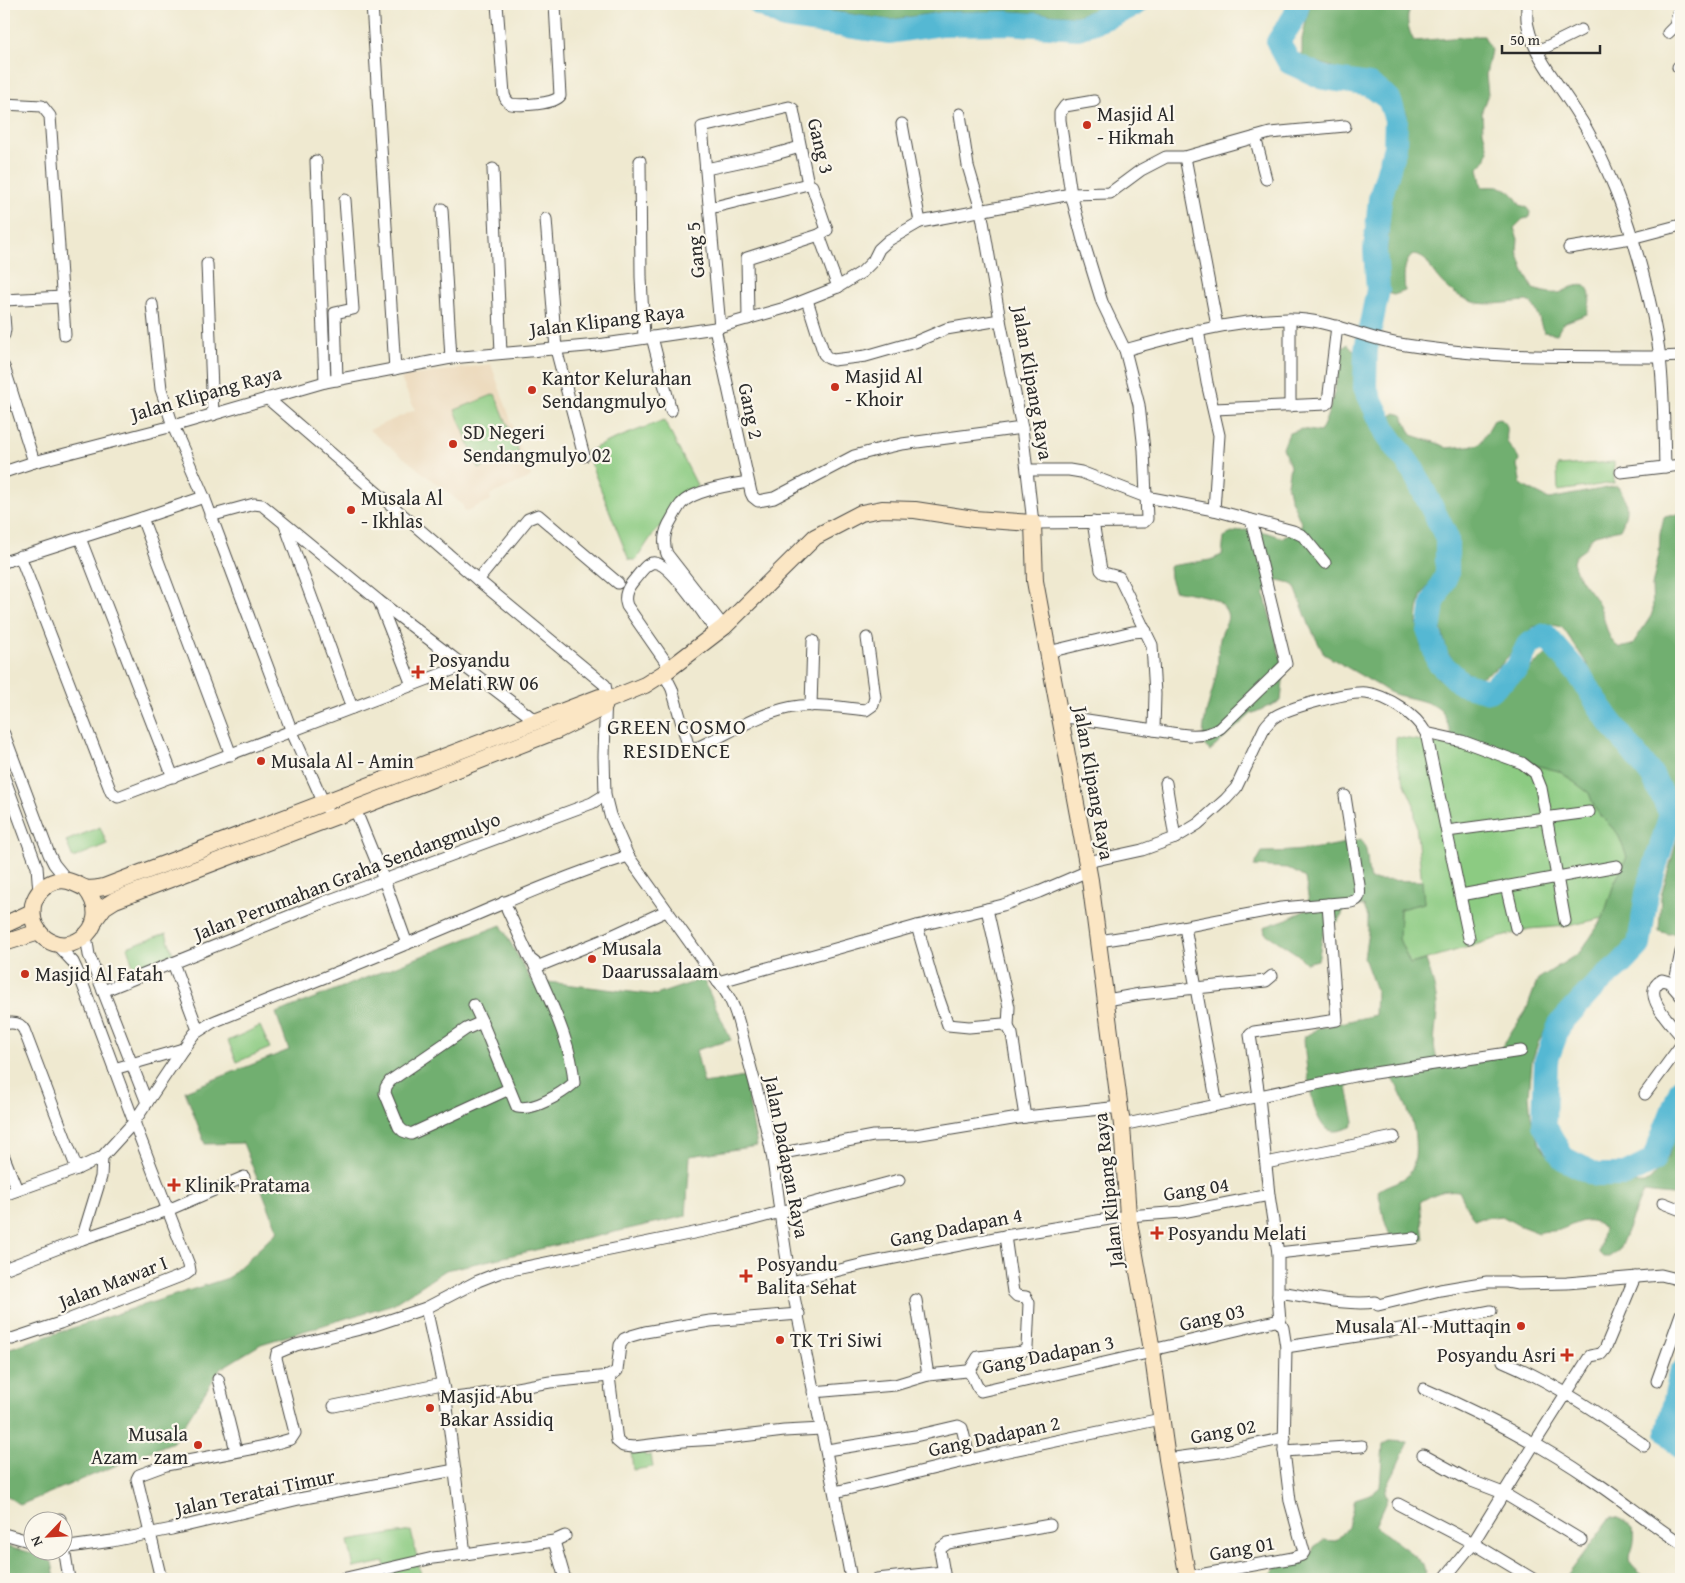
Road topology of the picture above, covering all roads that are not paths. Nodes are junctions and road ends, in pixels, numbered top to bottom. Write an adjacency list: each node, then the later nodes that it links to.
1 (372, 4): 58 (street)
2 (497, 4): 3 (street)
3 (555, 4)
4 (1527, 4): 8 (street)
5 (1680, 4): 7 (street)
6 (1581, 30): 8 (street)
7 (1668, 33)
8 (1538, 51): 32 (street)
9 (1094, 101): 23 (street)
10 (4, 104): 36 (street)
11 (960, 114): 27 (street)
12 (902, 124): 29 (street)
13 (1345, 126): 14 (street)
14 (1255, 137): 16 (street); 21 (street)
15 (800, 147): 20 (street); 20 (street, Gang 3); 22 (street, Gang 3)
16 (1184, 157): 23 (street); 44 (street)
17 (316, 161): 59 (street)
18 (640, 161): 50 (street)
19 (493, 169): 53 (street)
20 (706, 169): 25 (street, Gang 5)
21 (1266, 178)
22 (808, 184): 25 (street); 31 (street, Gang 3)
23 (1071, 194): 27 (street); 52 (street)
24 (345, 200): 59 (street)
25 (710, 208): 46 (street, Gang 5)
26 (442, 209): 55 (street)
27 (981, 210): 29 (street, Jalan Klipang Raya); 43 (street, Jalan Klipang Raya)
28 (546, 219): 51 (street)
29 (920, 222): 35 (street, Jalan Klipang Raya)
30 (1681, 226): 32 (street)
31 (819, 235): 35 (street); 41 (street)
32 (1631, 238): 33 (street); 56 (street)
33 (1569, 248)
34 (207, 264): 64 (street)
35 (838, 287): 38 (street, Jalan Klipang Raya)
36 (63, 297): 37 (street); 49 (street)
37 (4, 300)
38 (807, 300): 41 (street, Jalan Klipang Raya); 43 (street)
39 (152, 304): 65 (street)
40 (4, 316): 48 (street)
41 (748, 319): 46 (street, Jalan Klipang Raya)
42 (1290, 319): 44 (street); 45 (street); 61 (street)
43 (1000, 320): 66 (street, Jalan Klipang Raya)
44 (1217, 326): 47 (street)
45 (1337, 326): 56 (street); 61 (street)
46 (718, 328): 50 (street, Jalan Klipang Raya); 74 (street, Gang 2)
47 (1198, 330): 52 (street); 62 (street)
48 (4, 335)
49 (65, 335)
50 (648, 338): 51 (street, Jalan Klipang Raya); 63 (street)
51 (556, 349): 53 (street, Jalan Klipang Raya); 67 (street)
52 (1125, 350): 76 (street)
53 (501, 353): 55 (street, Jalan Klipang Raya)
54 (1681, 356): 56 (street)
55 (451, 358): 58 (street, Jalan Klipang Raya)
56 (1660, 358): 70 (street)
57 (4, 367): 68 (street)
58 (395, 369): 59 (street, Jalan Klipang Raya)
59 (331, 381): 60 (street, Jalan Klipang Raya)
60 (267, 398): 64 (street, Jalan Klipang Raya); 88 (street)
61 (1290, 406): 62 (street)
62 (1214, 409): 77 (street)
63 (671, 411)
64 (213, 414): 65 (street, Jalan Klipang Raya)
65 (173, 426): 68 (street, Jalan Klipang Raya); 75 (street)
66 (1022, 428): 71 (street, Jalan Klipang Raya); 74 (street, Gang 2)
67 (584, 456)
68 (34, 462): 72 (street, Jalan Klipang Raya)
69 (1681, 465): 70 (street)
70 (1665, 467): 73 (street)
71 (1028, 470): 76 (street); 83 (street, Jalan Klipang Raya)
72 (4, 472)
73 (1621, 472)
74 (748, 482): 91 (street)
75 (204, 496): 78 (street); 79 (street)
76 (1146, 497): 77 (street); 81 (street)
77 (1214, 510): 80 (street)
78 (210, 516): 82 (street); 105 (street)
79 (142, 518): 84 (street); 109 (street)
80 (1251, 520): 87 (street); 104 (street)
81 (1093, 522): 83 (street); 92 (street)
82 (284, 523): 90 (street); 101 (street)
83 (1033, 523): 91 (main road); 95 (main road, Jalan Klipang Raya)
84 (80, 538): 85 (street); 111 (street)
85 (20, 556): 86 (street); 111 (street)
86 (4, 562)
87 (1325, 563)
88 (478, 580): 89 (street); 99 (street)
89 (618, 583)
90 (379, 601): 96 (street); 98 (street)
91 (720, 630): 97 (main road); 97 (street)
92 (1146, 631): 95 (street); 104 (street)
93 (867, 638): 100 (street)
94 (813, 641): 100 (street)
95 (1048, 652): 102 (main road, Jalan Klipang Raya)
96 (465, 665): 98 (street); 103 (street)
97 (667, 670): 99 (main road); 100 (street)
98 (412, 685): 101 (street)
99 (606, 701): 103 (main road); 108 (main road); 113 (street, Jalan Dadapan Raya)
100 (811, 706)
101 (352, 708): 105 (street)
102 (1060, 716): 104 (street); 123 (main road, Jalan Klipang Raya)
103 (536, 721): 108 (main road)
104 (1154, 730)
105 (292, 732): 109 (street); 115 (street)
106 (1426, 733): 119 (street); 120 (street); 121 (street)
107 (4, 734): 126 (street)
108 (506, 741): 115 (main road); 116 (main road)
109 (232, 755): 111 (street)
110 (4, 777): 130 (street)
111 (173, 777)
112 (1166, 783): 121 (street)
113 (605, 795): 122 (street, Jalan Dadapan Raya); 127 (street, Jalan Perumahan Graha Sendangmulyo)
114 (1345, 796): 133 (street)
115 (323, 802): 118 (street); 129 (main road)
116 (355, 809): 118 (main road); 127 (street)
117 (1589, 812): 119 (street)
118 (330, 818): 137 (main road)
119 (1547, 818): 120 (street); 125 (street)
120 (1447, 831): 131 (street)
121 (1175, 838): 123 (street)
122 (628, 856): 132 (street); 135 (street, Jalan Dadapan Raya)
123 (1087, 866): 134 (street); 146 (main road, Jalan Klipang Raya)
124 (1617, 866): 125 (street)
125 (1556, 876): 128 (street); 138 (street)
126 (67, 880): 129 (main road); 130 (main road)
127 (384, 880): 149 (street); 151 (street, Jalan Perumahan Graha Sendangmulyo)
128 (1506, 886): 131 (street); 142 (street)
129 (86, 889): 137 (main road)
130 (39, 892): 136 (main road)
131 (1461, 895): 145 (street)
132 (504, 902): 149 (street); 152 (street)
133 (1328, 904): 141 (street); 172 (street)
134 (987, 909): 140 (street); 162 (street)
135 (666, 911): 152 (street); 154 (street, Jalan Dadapan Raya)
136 (32, 912): 139 (main road); 143 (main road)
137 (96, 918): 144 (main road)
138 (1565, 921)
139 (4, 925)
140 (917, 926): 154 (street); 162 (street)
141 (1186, 927): 146 (street); 155 (street)
142 (1516, 928)
143 (38, 932): 147 (main road); 148 (main road)
144 (86, 936): 148 (main road); 156 (street)
145 (1469, 938)
146 (1098, 941): 158 (main road, Jalan Klipang Raya)
147 (4, 943)
148 (56, 944): 169 (street)
149 (407, 944): 163 (street)
150 (1681, 952): 157 (street)
151 (173, 963): 156 (street, Jalan Perumahan Graha Sendangmulyo); 163 (street)
152 (534, 964): 170 (street)
153 (1272, 976): 155 (street)
154 (718, 982): 180 (street, Jalan Dadapan Raya)
155 (1196, 988): 158 (street); 174 (street)
156 (103, 991): 168 (street)
157 (1678, 991): 164 (street)
158 (1107, 1000): 175 (main road, Jalan Klipang Raya)
159 (474, 1006): 160 (street)
160 (482, 1022): 170 (street); 170 (street)
161 (4, 1024): 184 (street)
162 (1008, 1026): 176 (street)
163 (198, 1030): 166 (street)
164 (1681, 1036)
165 (1681, 1045): 171 (street)
166 (183, 1048): 168 (street); 173 (street)
167 (1521, 1051): 172 (street)
168 (131, 1063): 169 (street); 173 (street)
169 (114, 1069): 177 (street)
170 (509, 1089)
171 (1645, 1094)
172 (1259, 1096): 174 (street); 183 (street)
173 (147, 1103): 177 (street)
174 (1217, 1105): 178 (street)
175 (1120, 1107): 176 (street); 178 (main road, Jalan Klipang Raya)
176 (1025, 1117): 180 (street)
177 (134, 1122): 182 (street); 191 (street, Jalan Mawar I)
178 (1122, 1125): 194 (main road, Jalan Klipang Raya)
179 (1394, 1137): 183 (street)
180 (772, 1155): 193 (street, Jalan Dadapan Raya)
181 (4, 1157): 187 (street)
182 (102, 1157): 184 (street); 197 (street)
183 (1266, 1163): 189 (street)
184 (77, 1169): 187 (street)
185 (244, 1177): 191 (street)
186 (900, 1180): 193 (street)
187 (17, 1190): 188 (street)
188 (4, 1195)
189 (1269, 1195): 194 (street, Gang 04); 198 (street)
190 (1663, 1203): 192 (street)
191 (168, 1210): 197 (street); 210 (street, Jalan Mawar I)
192 (1681, 1210)
193 (779, 1211): 202 (street, Jalan Dadapan Raya); 205 (street)
194 (1128, 1216): 195 (street, Gang Dadapan 4); 212 (main road, Jalan Klipang Raya)
195 (1005, 1236): 202 (street, Gang Dadapan 4); 214 (street)
196 (1414, 1238): 198 (street)
197 (82, 1239): 199 (street)
198 (1278, 1253): 203 (street)
199 (4, 1269)
200 (1635, 1277): 201 (street); 203 (street); 222 (street)
201 (1681, 1280)
202 (791, 1282): 207 (street, Jalan Dadapan Raya)
203 (1278, 1296): 209 (street)
204 (916, 1300): 215 (street)
205 (426, 1308): 219 (street); 232 (street)
206 (1491, 1311): 211 (street)
207 (799, 1314): 216 (street); 221 (street, Jalan Dadapan Raya)
208 (1681, 1314): 218 (street)
209 (1280, 1322): 211 (street); 212 (street, Gang 03)
210 (12, 1339)
211 (1286, 1347): 227 (street)
212 (1152, 1351): 214 (street, Gang Dadapan 3); 225 (main road, Jalan Klipang Raya)
213 (1503, 1361): 222 (street)
214 (969, 1372): 215 (street, Gang Dadapan 3)
215 (928, 1375): 221 (street, Gang Dadapan 3)
216 (609, 1376): 223 (street); 226 (street)
217 (218, 1379): 232 (street)
218 (1657, 1381)
219 (442, 1384): 223 (street); 224 (street)
220 (1424, 1389): 228 (street)
221 (813, 1392): 226 (street, Jalan Dadapan Raya)
222 (1565, 1394): 228 (street); 229 (street)
223 (446, 1399): 237 (street)
224 (334, 1406)
225 (1161, 1420): 235 (main road, Jalan Klipang Raya); 236 (street, Gang Dadapan 2)
226 (822, 1429): 231 (street, Jalan Dadapan Raya)
227 (1285, 1438): 233 (street); 235 (street, Gang 02)
228 (1534, 1444): 239 (street); 247 (street)
229 (1644, 1445)
230 (1362, 1446): 233 (street)
231 (827, 1450): 236 (street); 238 (street, Jalan Dadapan Raya)
232 (236, 1451): 242 (street)
233 (1284, 1451): 252 (street, Gang 01)
234 (1423, 1455): 239 (street)
235 (1167, 1459): 252 (main road, Jalan Klipang Raya)
236 (970, 1460): 238 (street, Gang Dadapan 2)
237 (455, 1470): 242 (street, Jalan Teratai Timur); 249 (street)
238 (835, 1492): 257 (street, Jalan Dadapan Raya)
239 (1504, 1492): 245 (street); 246 (street)
240 (1398, 1504): 246 (street)
241 (1050, 1525): 251 (street)
242 (150, 1533): 248 (street, Jalan Teratai Timur); 254 (street)
243 (4, 1534): 244 (street)
244 (22, 1539)
245 (1581, 1540)
246 (1473, 1543): 259 (street); 260 (street)
247 (1681, 1543)
248 (72, 1547)
249 (465, 1554): 255 (street); 256 (street)
250 (66, 1560): 253 (street)
251 (944, 1576): 258 (street)
252 (1188, 1578)
253 (69, 1579)
254 (161, 1579)
255 (342, 1579)
256 (564, 1579)
257 (851, 1579)
258 (877, 1579)
259 (1444, 1579)
260 (1533, 1579)

